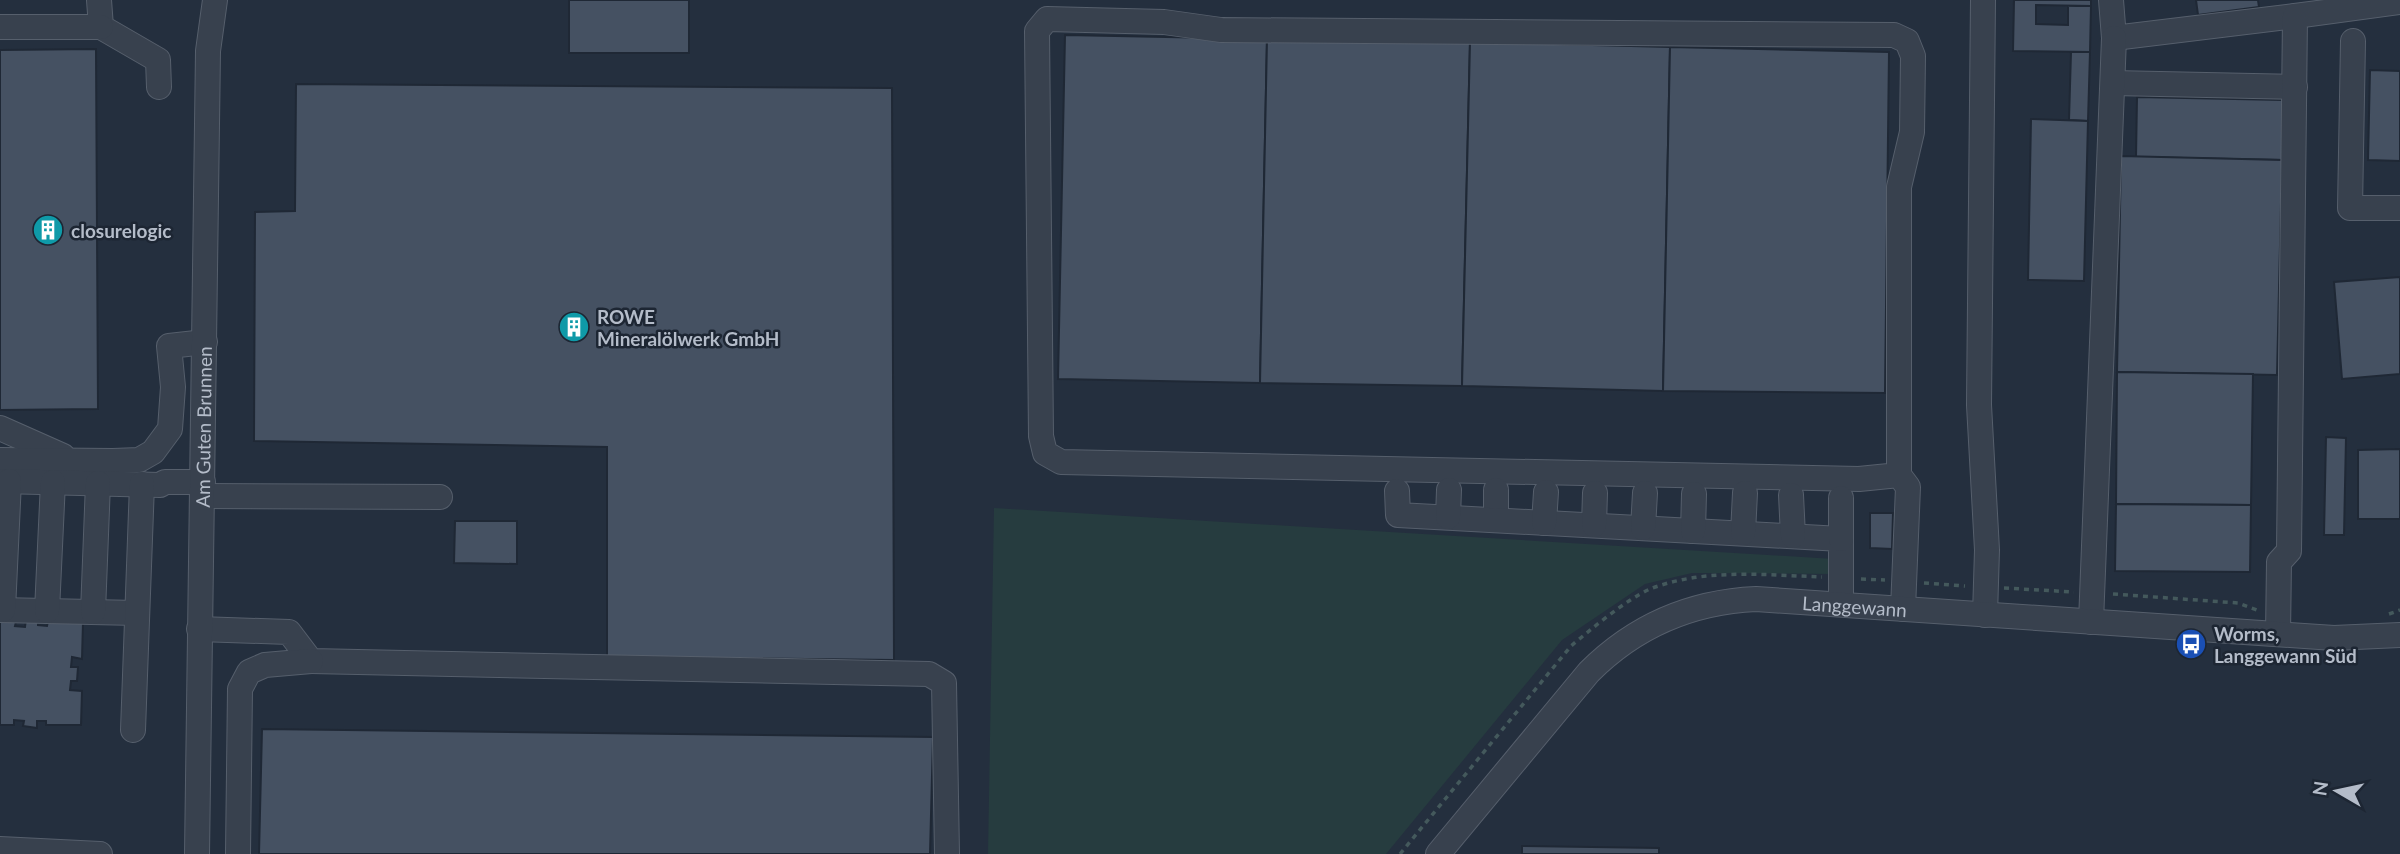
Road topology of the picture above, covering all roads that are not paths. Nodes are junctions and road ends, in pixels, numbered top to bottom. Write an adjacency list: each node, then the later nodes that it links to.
1 (99, 0): 8 (street)
2 (215, 0): 15 (street, Am Guten Brunnen)
3 (1983, 0): 50 (street)
4 (2110, 0): 9 (street)
5 (2400, 2): 6 (street)
6 (2295, 16): 9 (street); 13 (street)
7 (0, 27): 8 (street)
8 (101, 27): 12 (street)
9 (2114, 38): 11 (street)
10 (2353, 41): 14 (street)
11 (2113, 83): 13 (street); 51 (street)
12 (159, 87)
13 (2295, 87): 52 (street)
14 (2400, 208)
15 (205, 342): 17 (street); 23 (street, Am Guten Brunnen)
16 (0, 428): 17 (street)
17 (73, 460): 18 (street)
18 (3, 474): 20 (street); 46 (street)
19 (1899, 475): 19 (street); 45 (street)
20 (53, 482): 21 (street); 47 (street)
21 (98, 483): 22 (street); 48 (street)
22 (142, 484): 23 (street); 49 (street)
23 (202, 489): 33 (street); 54 (street, Am Guten Brunnen)
24 (1449, 490): 35 (street)
25 (1496, 490): 36 (street)
26 (1397, 491): 35 (street)
27 (1546, 492): 37 (street)
28 (1645, 493): 39 (street)
29 (1595, 494): 38 (street)
30 (1694, 494): 40 (street)
31 (1745, 494): 41 (street)
32 (1791, 495): 42 (street)
33 (440, 497)
34 (1841, 498): 43 (street)
35 (1448, 517): 36 (street)
36 (1496, 520): 37 (street)
37 (1544, 523): 38 (street)
38 (1594, 525): 39 (street)
39 (1643, 528): 40 (street)
40 (1693, 531): 41 (street)
41 (1744, 533): 42 (street)
42 (1793, 536): 43 (street)
43 (1841, 539): 44 (street)
44 (1841, 604): 45 (street, Langgewann); 63 (street, Langgewann)
45 (1903, 609): 50 (street, Langgewann)
46 (2, 610): 47 (street)
47 (47, 611): 48 (street)
48 (93, 612): 49 (street)
49 (137, 613): 57 (street)
50 (1985, 615): 51 (street, Langgewann)
51 (2091, 622): 52 (street, Langgewann)
52 (2278, 625): 53 (street, Langgewann)
53 (2384, 627): 55 (street, Langgewann)
54 (199, 629): 56 (street); 60 (street, Am Guten Brunnen)
55 (2400, 635)
56 (311, 661): 61 (street); 62 (street)
57 (133, 730)
58 (0, 849): 59 (street)
59 (100, 854)
60 (197, 854)
61 (238, 854)
62 (947, 854)
63 (1438, 854)

